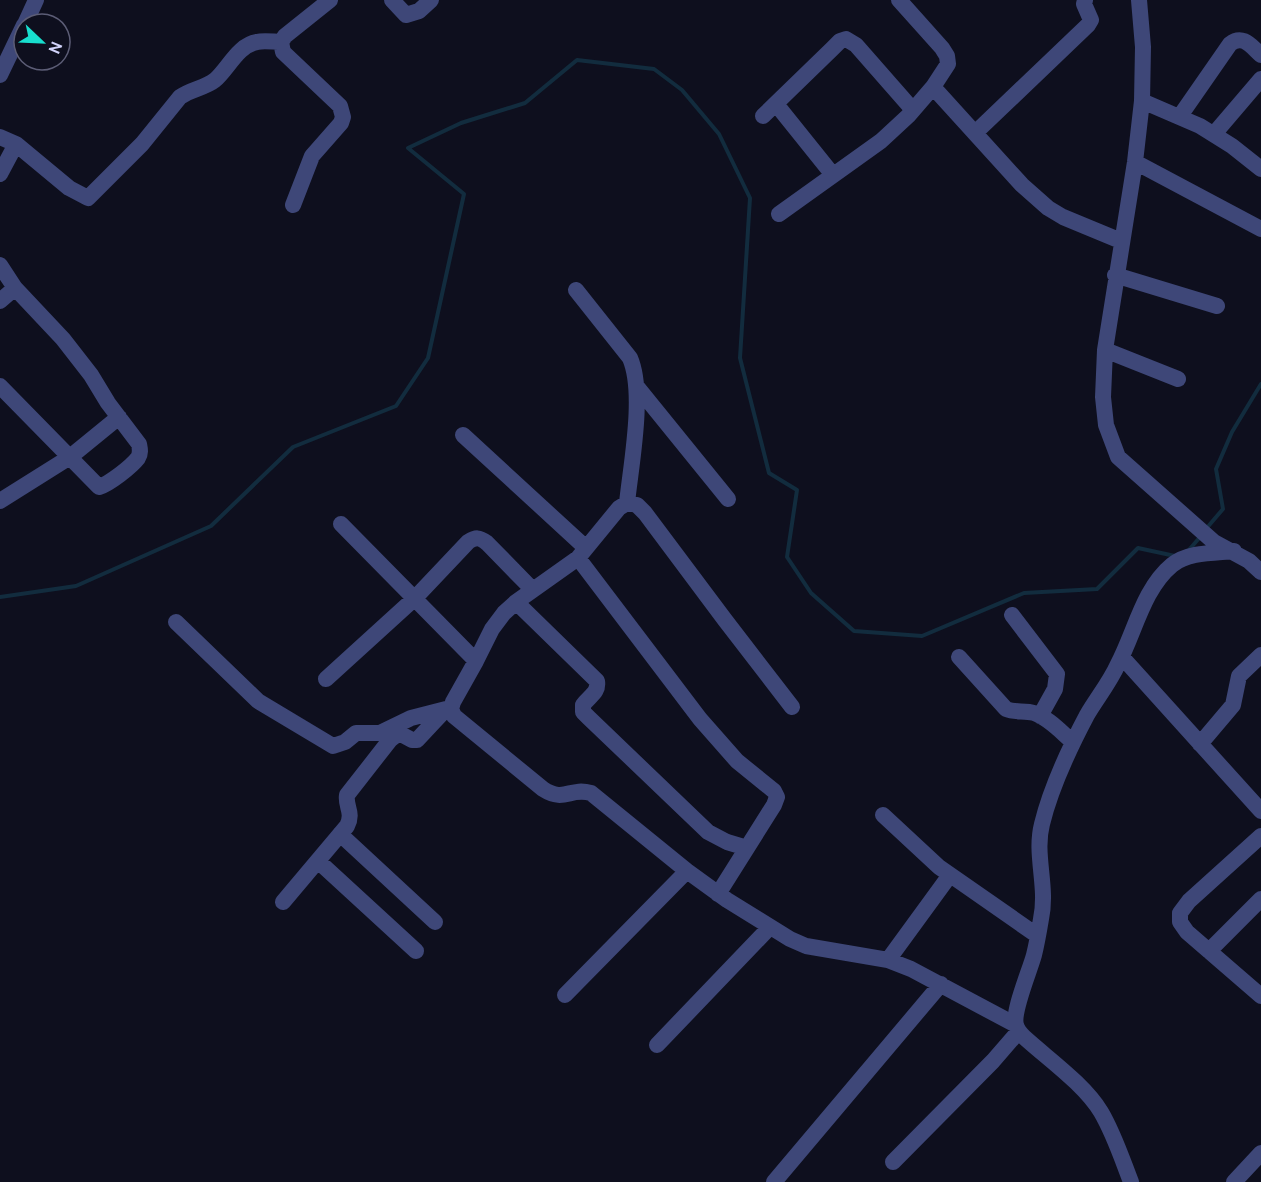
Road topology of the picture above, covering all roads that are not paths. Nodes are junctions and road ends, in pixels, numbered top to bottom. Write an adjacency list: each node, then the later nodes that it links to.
1 (330, 0): 7 (street)
2 (392, 0): 3 (street)
3 (431, 0)
4 (899, 0): 12 (street)
5 (1085, 0): 18 (street)
6 (1139, 0): 13 (street)
7 (281, 42): 21 (street); 26 (street)
8 (12, 50): 10 (street)
9 (1261, 55): 17 (street)
10 (0, 75)
11 (1261, 79): 19 (street)
12 (933, 87): 15 (street); 18 (street)
13 (1142, 101): 17 (street); 22 (street)
14 (776, 104): 15 (street); 16 (street); 25 (street)
15 (913, 110): 25 (street)
16 (763, 116)
17 (1180, 116): 19 (street)
18 (975, 133): 29 (street)
19 (1214, 134): 23 (street)
20 (0, 137): 21 (street)
21 (16, 144): 24 (street)
22 (1135, 162): 28 (street); 29 (street)
23 (1261, 169)
24 (0, 174)
25 (833, 176): 27 (street)
26 (293, 205)
27 (778, 214)
28 (1261, 229)
29 (1121, 241): 31 (street)
30 (0, 265): 32 (street)
31 (1115, 275): 35 (street); 36 (street)
32 (15, 288): 34 (street); 40 (street)
33 (576, 290): 39 (street)
34 (0, 301)
35 (1217, 306)
36 (1105, 350): 37 (street); 47 (street)
37 (1178, 379)
38 (0, 386): 42 (street)
39 (638, 388): 43 (street); 45 (street)
40 (119, 417): 42 (street); 42 (street)
41 (463, 435): 48 (street)
42 (70, 457): 44 (street)
43 (728, 499)
44 (0, 501)
45 (627, 503): 48 (street); 61 (street)
46 (341, 524): 51 (street)
47 (1234, 551): 49 (street); 57 (street)
48 (582, 553): 50 (street); 69 (street)
49 (1261, 572)
50 (533, 590): 51 (street); 52 (street)
51 (415, 598): 58 (street); 59 (street)
52 (516, 602): 58 (street); 69 (street)
53 (1012, 615): 62 (street)
54 (176, 622): 60 (street)
55 (1261, 655): 64 (street)
56 (959, 657): 62 (street)
57 (1122, 657): 63 (street); 64 (street)
58 (476, 661): 60 (street)
59 (326, 679)
60 (449, 705): 67 (street); 71 (street)
61 (792, 707)
62 (1040, 716): 63 (street)
63 (1073, 742): 78 (street)
64 (1200, 744): 65 (street)
65 (1261, 811)
66 (883, 815): 72 (street)
67 (340, 834): 70 (street); 76 (street)
68 (1261, 836): 80 (street)
69 (747, 848): 73 (street)
70 (318, 861): 75 (street); 79 (street)
71 (687, 871): 73 (street); 83 (street)
72 (950, 875): 78 (street); 81 (street)
73 (718, 894): 77 (street)
74 (1261, 899): 80 (street)
75 (283, 902)
76 (435, 922)
77 (770, 927): 81 (street); 86 (street)
78 (1038, 936): 85 (street)
79 (416, 951)
80 (1209, 951): 84 (street)
81 (888, 960): 82 (street)
82 (941, 984): 85 (street); 90 (street)
83 (565, 995)
84 (1261, 996)
85 (1018, 1028): 88 (street); 91 (street)
86 (657, 1045)
87 (1261, 1153): 89 (street)
88 (893, 1162)
89 (1236, 1181)
90 (774, 1182)
91 (1131, 1182)

